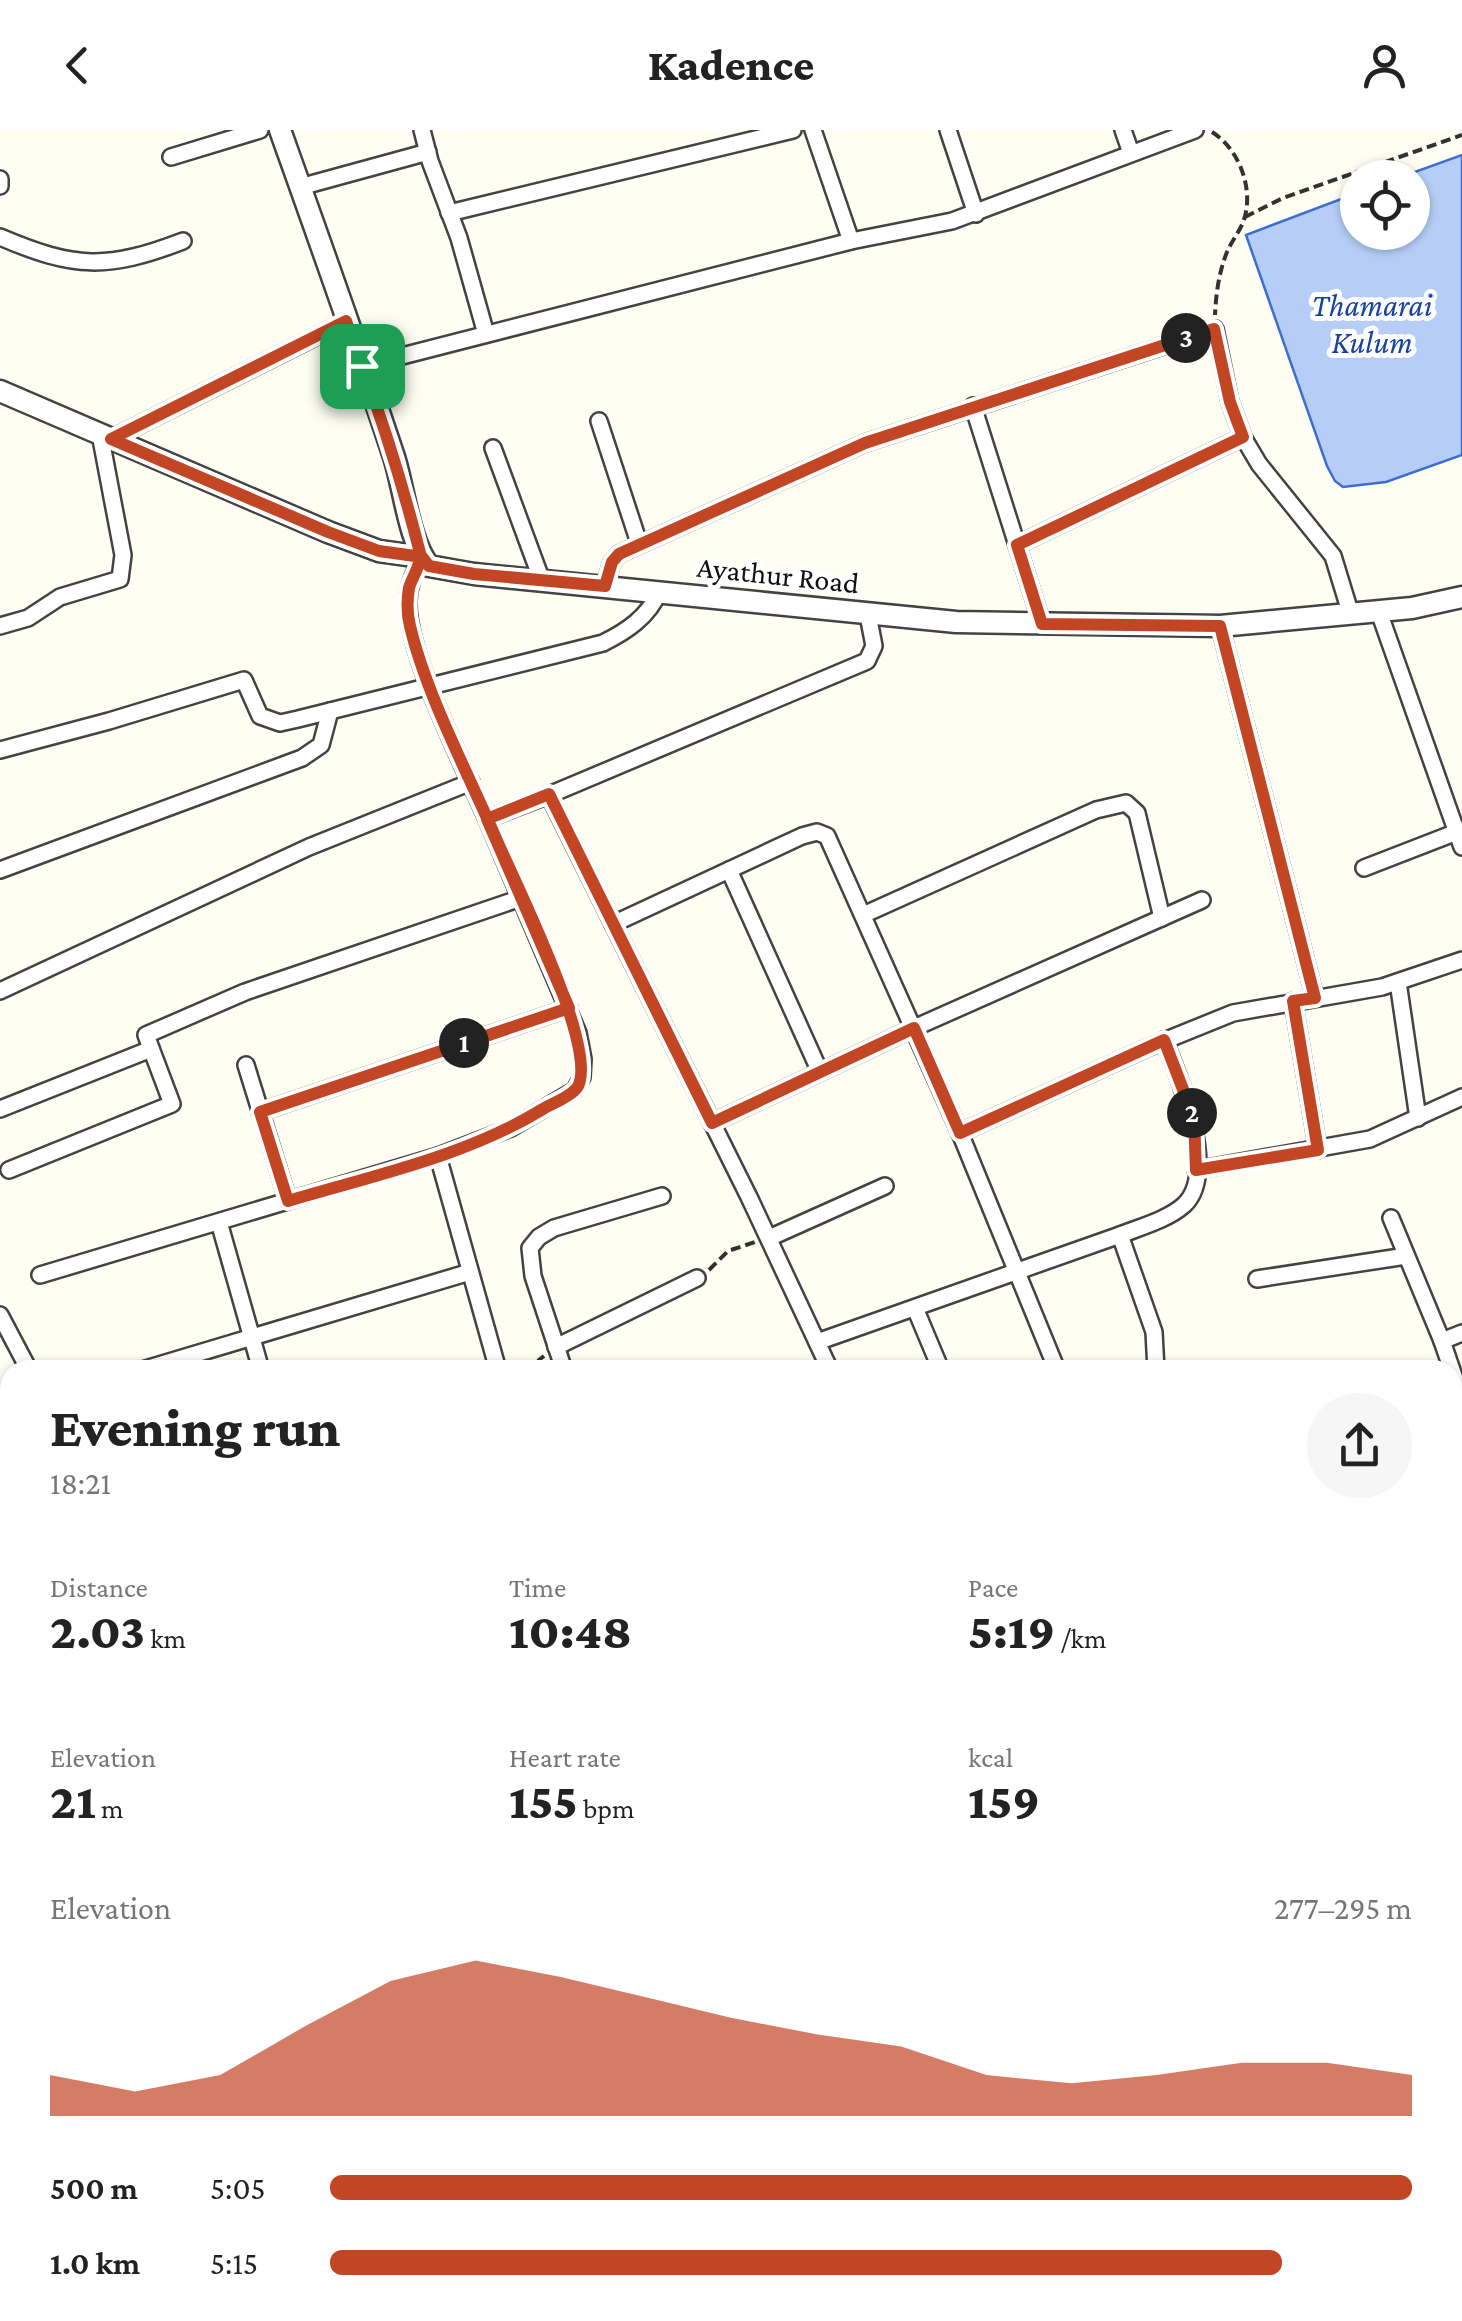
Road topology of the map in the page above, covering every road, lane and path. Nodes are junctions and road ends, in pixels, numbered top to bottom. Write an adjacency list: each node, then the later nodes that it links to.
1 (260, 130): 13 (street)
2 (280, 130): 14 (street)
3 (422, 130): 11 (street)
4 (793, 130): 15 (street)
5 (813, 130): 20 (street)
6 (948, 130): 16 (street)
7 (1123, 130): 12 (street)
8 (1195, 130): 12 (street)
9 (1208, 130): 17 (path)
10 (1462, 134): 17 (path)
11 (428, 152): 14 (street); 15 (street)
12 (1131, 153): 16 (street)
13 (171, 156)
14 (300, 187): 21 (street)
15 (449, 213): 23 (street)
16 (976, 214): 20 (street)
17 (1246, 217): 22 (path)
18 (0, 237): 19 (street)
19 (183, 241)
20 (851, 241): 23 (street)
21 (346, 321): 24 (street); 28 (street)
22 (1214, 329): 26 (street); 29 (street)
23 (486, 334): 24 (street)
24 (362, 366): 33 (street)
25 (0, 391): 28 (street, Ayathur Road)
26 (974, 406): 31 (street); 32 (street)
27 (599, 421): 31 (street)
28 (106, 436): 33 (street, Ayathur Road); 42 (street)
29 (1243, 437): 32 (street); 40 (street)
30 (493, 448): 34 (street)
31 (639, 544): 35 (street)
32 (1017, 545): 41 (street)
33 (422, 557): 34 (street, Ayathur Road); 44 (street)
34 (542, 581): 35 (street, Ayathur Road)
35 (605, 586): 36 (street, Ayathur Road)
36 (659, 592): 39 (street, Ayathur Road); 44 (street)
37 (1462, 597): 38 (street, Ayathur Road)
38 (1378, 612): 40 (street, Ayathur Road); 50 (street)
39 (868, 615): 41 (street, Ayathur Road); 48 (street)
40 (1351, 615): 43 (street, Ayathur Road)
41 (1042, 624): 43 (street, Ayathur Road)
42 (0, 626)
43 (1220, 626): 62 (street)
44 (430, 686): 45 (street); 47 (street)
45 (330, 711): 46 (street); 52 (street)
46 (0, 750)
47 (471, 782): 49 (street); 61 (street)
48 (549, 794): 49 (street); 58 (street)
49 (487, 819): 54 (street)
50 (1460, 836): 51 (street)
51 (1364, 868)
52 (0, 870)
53 (729, 870): 56 (street); 58 (street); 69 (street)
54 (521, 898): 64 (street); 67 (street)
55 (1202, 900): 57 (street)
56 (863, 914): 57 (street); 65 (street)
57 (1162, 918): 65 (street)
58 (614, 924): 74 (street)
59 (1462, 960): 60 (street)
60 (1398, 982): 62 (street); 73 (street)
61 (0, 990)
62 (1315, 998): 63 (street)
63 (1293, 1001): 66 (street); 76 (street)
64 (569, 1008): 72 (street); 77 (street)
65 (914, 1028): 69 (street); 75 (street)
66 (1164, 1040): 75 (street); 79 (street)
67 (151, 1049): 71 (street); 78 (street)
68 (246, 1065): 72 (street)
69 (820, 1072): 74 (street)
70 (1462, 1097): 73 (street)
71 (0, 1109)
72 (260, 1112): 82 (street)
73 (1418, 1118): 76 (street)
74 (712, 1123): 86 (street)
75 (960, 1133): 89 (street)
76 (1318, 1150): 79 (street)
77 (438, 1156): 82 (street); 88 (street)
78 (10, 1170)
79 (1196, 1170): 85 (street)
80 (885, 1186): 86 (street)
81 (662, 1196): 99 (street)
82 (288, 1201): 84 (street)
83 (1391, 1218): 87 (street)
84 (219, 1222): 90 (street); 96 (street)
85 (1120, 1235): 89 (street); 108 (street)
86 (769, 1238): 91 (path); 98 (street)
87 (1406, 1256): 92 (street); 97 (street)
88 (470, 1272): 96 (street); 103 (street)
89 (1016, 1272): 93 (street); 107 (street)
90 (40, 1275)
91 (696, 1278): 99 (street)
92 (1257, 1279)
93 (915, 1308): 98 (street); 106 (street)
94 (0, 1316): 100 (street)
95 (1462, 1333): 97 (street)
96 (252, 1338): 101 (street); 102 (street)
97 (1442, 1341): 109 (street)
98 (817, 1342): 105 (street)
99 (556, 1347): 104 (street)
100 (24, 1360)
101 (176, 1360)
102 (258, 1360)
103 (495, 1360)
104 (561, 1360)
105 (825, 1360)
106 (938, 1360)
107 (1053, 1360)
108 (1155, 1360)
109 (1449, 1360)

